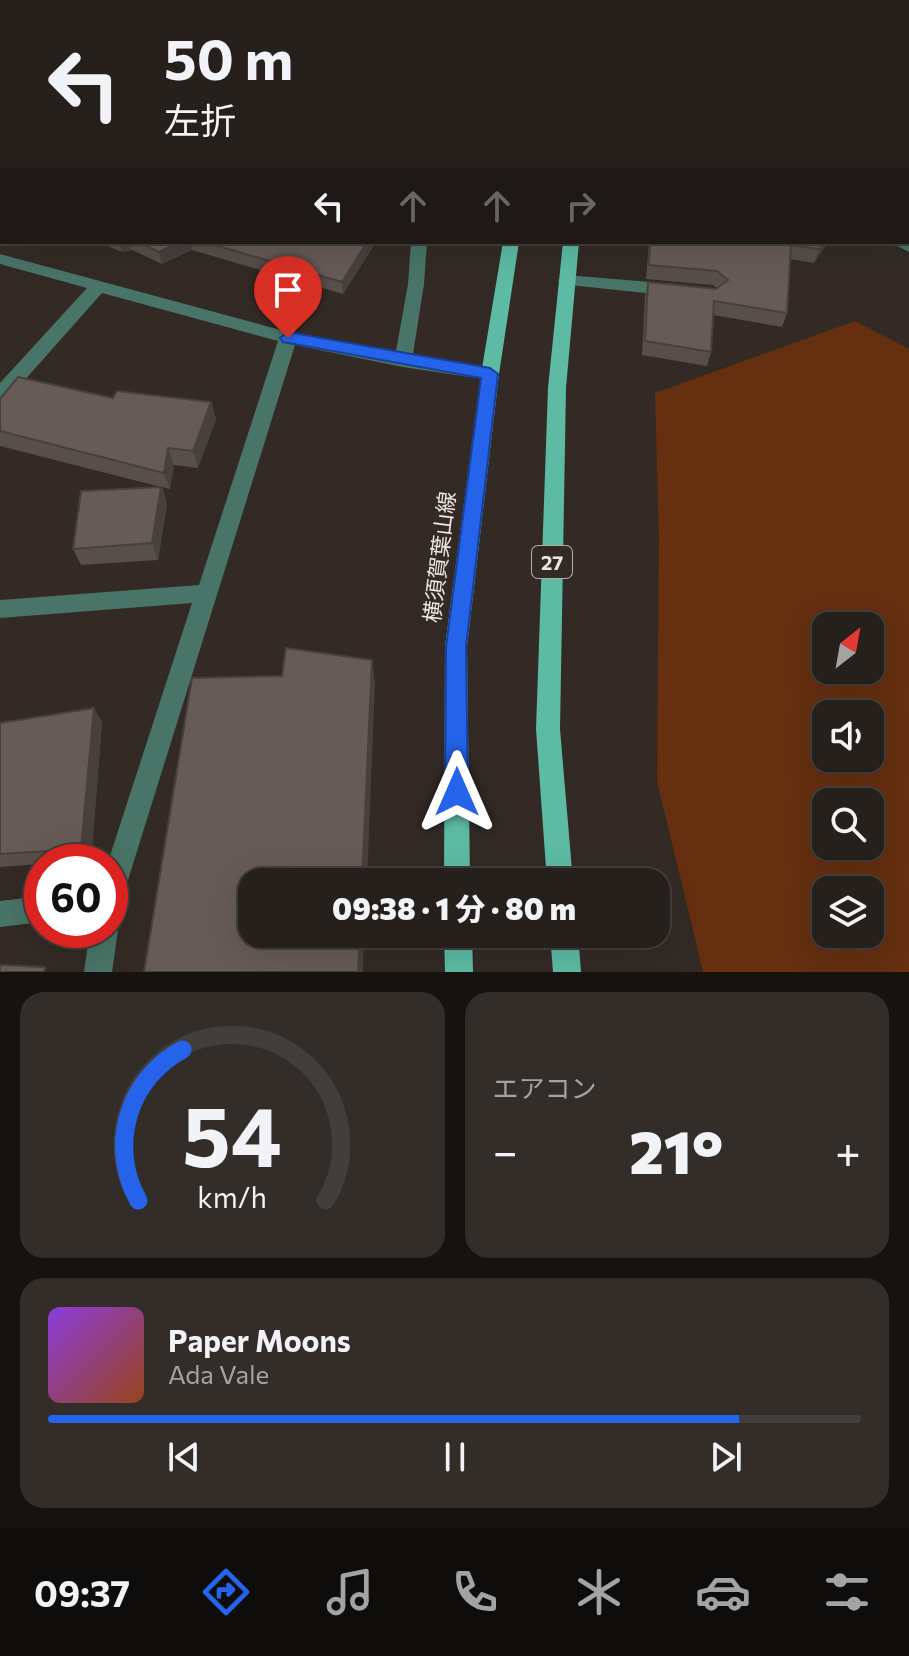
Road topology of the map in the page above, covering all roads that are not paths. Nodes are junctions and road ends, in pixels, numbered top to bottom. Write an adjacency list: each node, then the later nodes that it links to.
1 (419, 244): 9 (street)
2 (511, 244): 10 (main road, 横須賀葉山線)
3 (571, 244): 5 (main road, 27)
4 (0, 259): 6 (street)
5 (566, 280): 7 (street); 16 (main road, 27)
6 (99, 286): 8 (street); 11 (street)
7 (698, 292)
8 (288, 338): 9 (street); 12 (street)
9 (403, 361): 10 (street)
10 (490, 374): 15 (main road, 横須賀葉山線)
11 (0, 395)
12 (208, 593): 13 (street); 14 (street)
13 (0, 609)
14 (127, 844)
15 (457, 868)
16 (559, 868)
17 (24, 911): 18 (street)
18 (0, 914)
19 (101, 948): 22 (street)
20 (458, 948): 23 (main road)
21 (565, 948): 24 (main road)
22 (98, 972)
23 (459, 972)
24 (567, 972)

